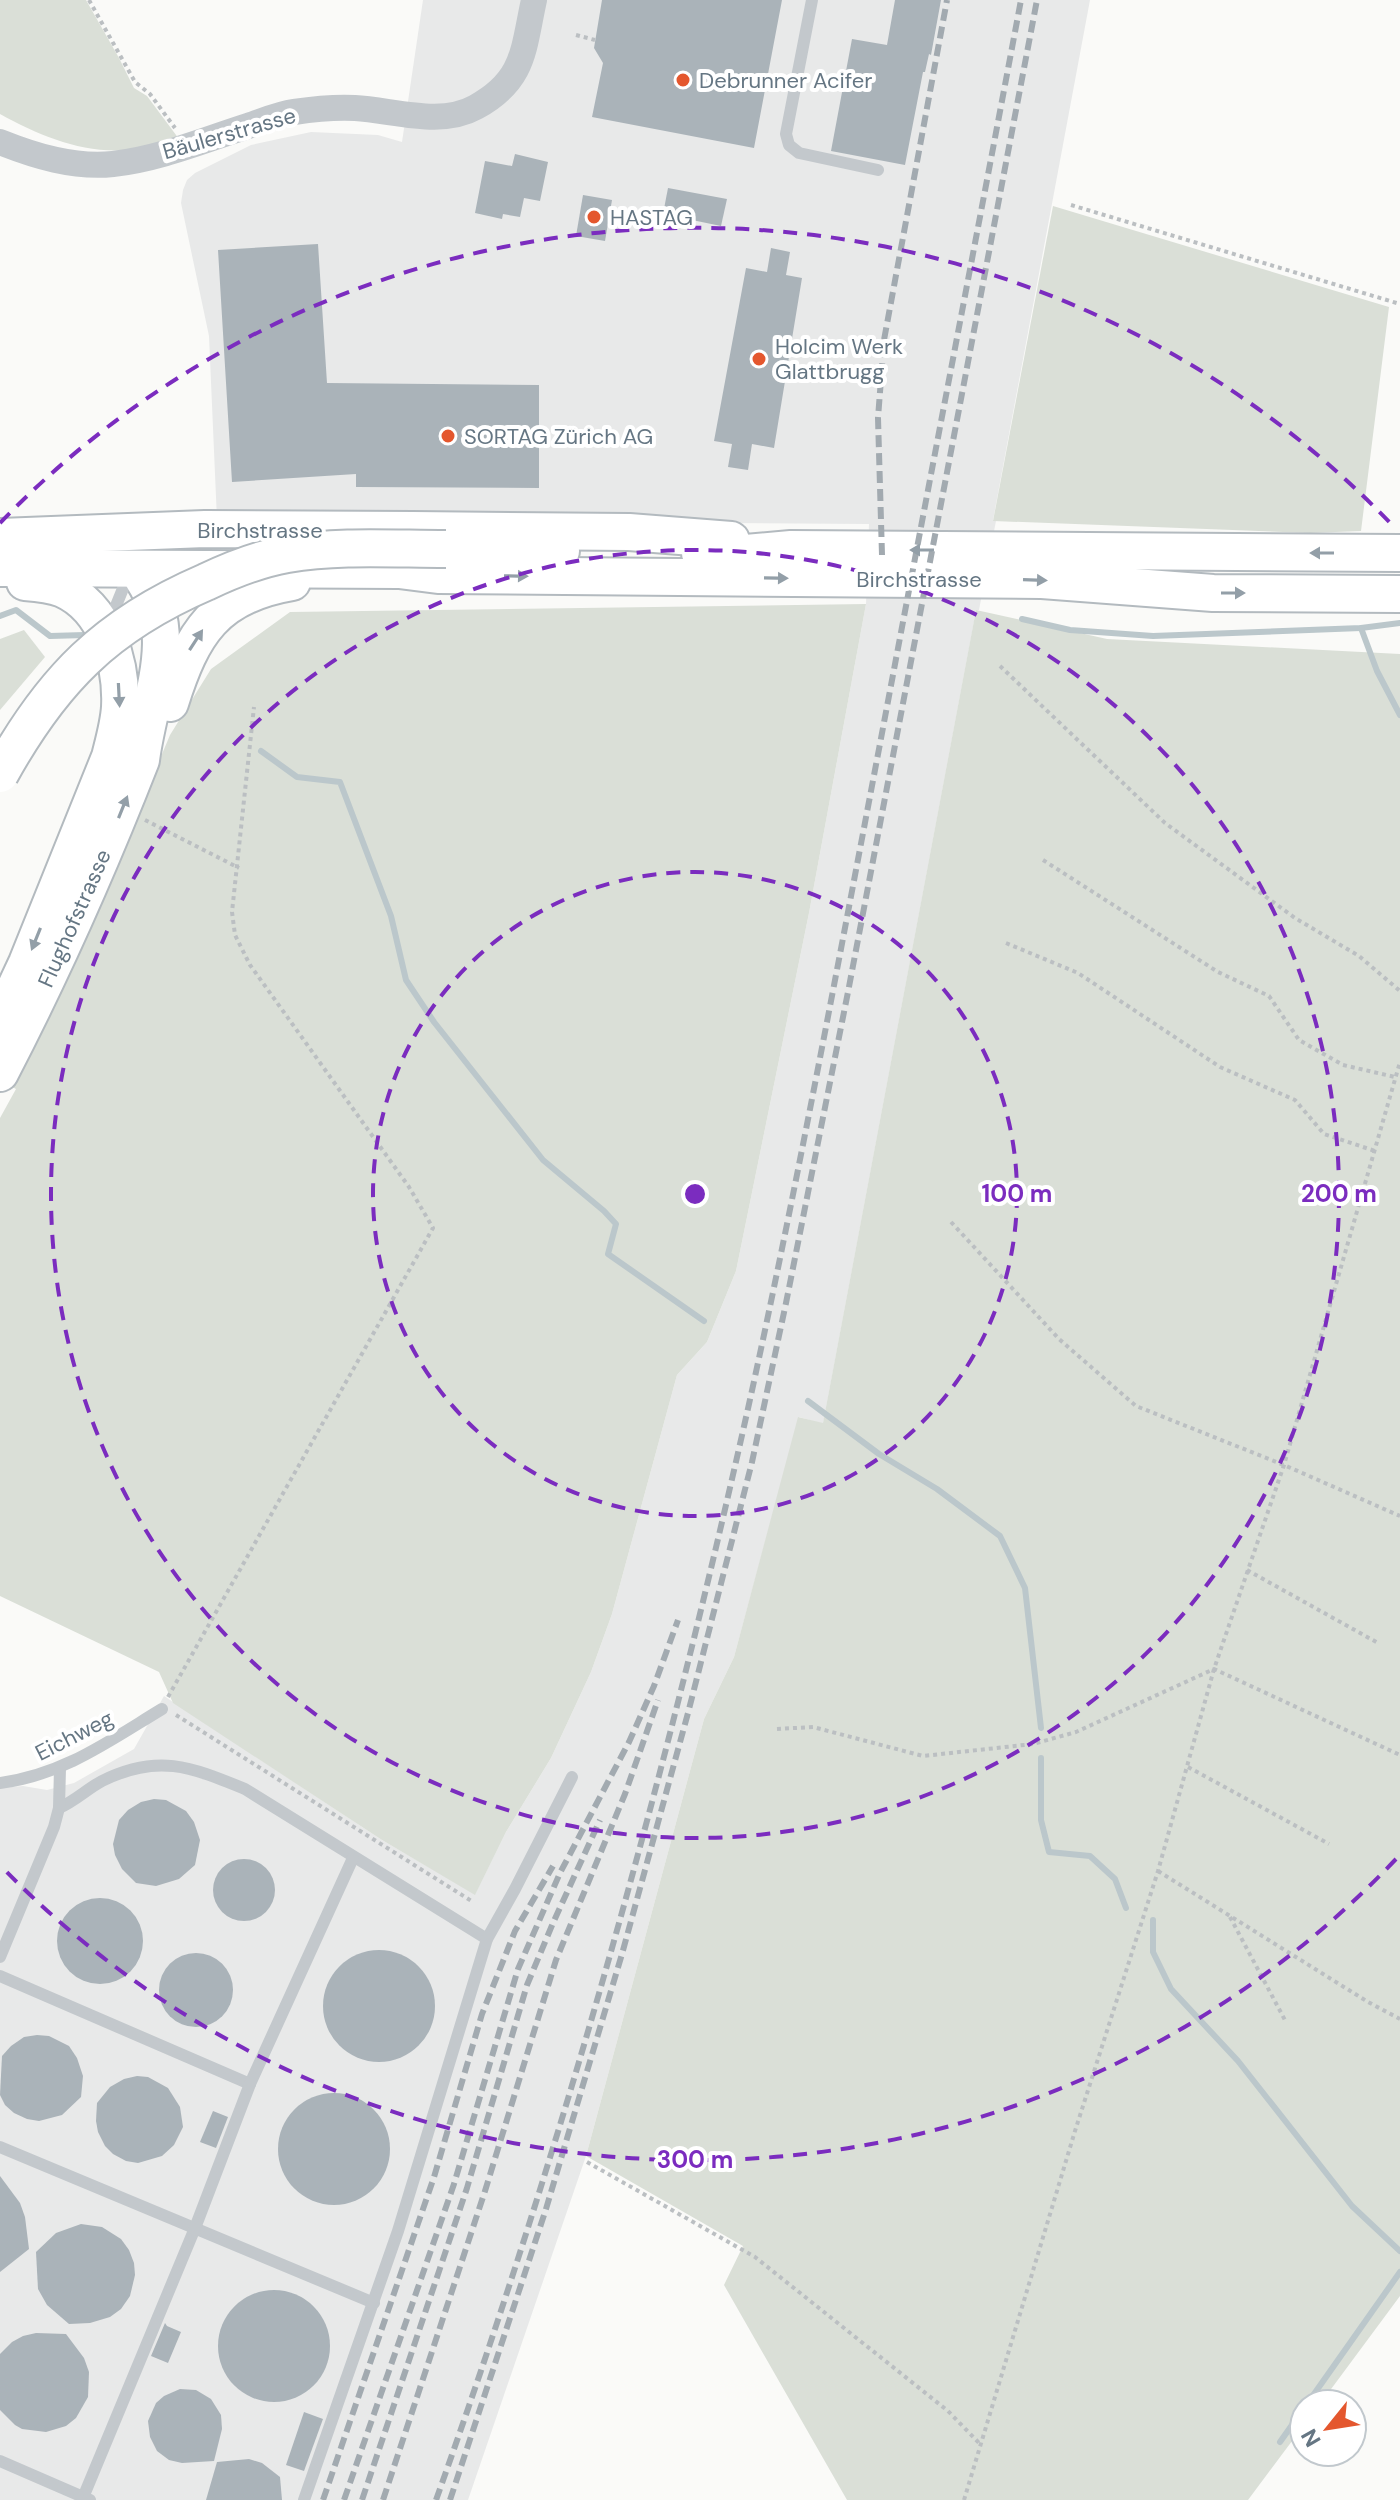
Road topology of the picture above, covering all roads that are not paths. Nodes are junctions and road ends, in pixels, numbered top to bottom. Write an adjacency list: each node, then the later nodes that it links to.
1 (534, 0): 3 (street, Bäulerstrasse)
2 (812, 0): 4 (lane)
3 (0, 142)
4 (878, 170)
5 (63, 535): 6 (main road, Birchstrasse); 8 (main road, Birchstrasse); 8 (main road, Birchstrasse)
6 (0, 537)
7 (791, 549): 8 (main road, Birchstrasse); 9 (main road, Birchstrasse, one-way to 7); 10 (main road, Birchstrasse)
8 (155, 552): 10 (main road, Birchstrasse); 11 (main road, Birchstrasse); 14 (lane); 15 (main road)
9 (1400, 553)
10 (442, 562): 13 (main road, Birchstrasse, one-way to 13); 15 (main road, Birchstrasse, one-way to 10); 16 (main road, Birchstrasse, bridge)
11 (0, 568)
12 (0, 579): 14 (main road)
13 (1400, 594)
14 (106, 635): 17 (main road, one-way to 17)
15 (141, 760): 18 (main road, Flughofstrasse, one-way to 15)
16 (0, 774)
17 (0, 1021)
18 (0, 1073)
19 (162, 1709): 20 (lane, Eichweg)
20 (60, 1768): 22 (lane, Eichweg); 23 (lane)
21 (572, 1777): 25 (lane)
22 (0, 1783)
23 (59, 1808): 24 (lane); 26 (lane)
24 (353, 1858): 25 (lane); 28 (lane)
25 (487, 1939): 31 (lane)
26 (0, 1957)
27 (0, 1976): 28 (lane)
28 (250, 2084): 30 (lane)
29 (0, 2147): 30 (lane)
30 (195, 2228): 31 (lane); 33 (lane)
31 (374, 2303): 34 (lane)
32 (0, 2461): 33 (lane)
33 (85, 2499)
34 (304, 2500)

